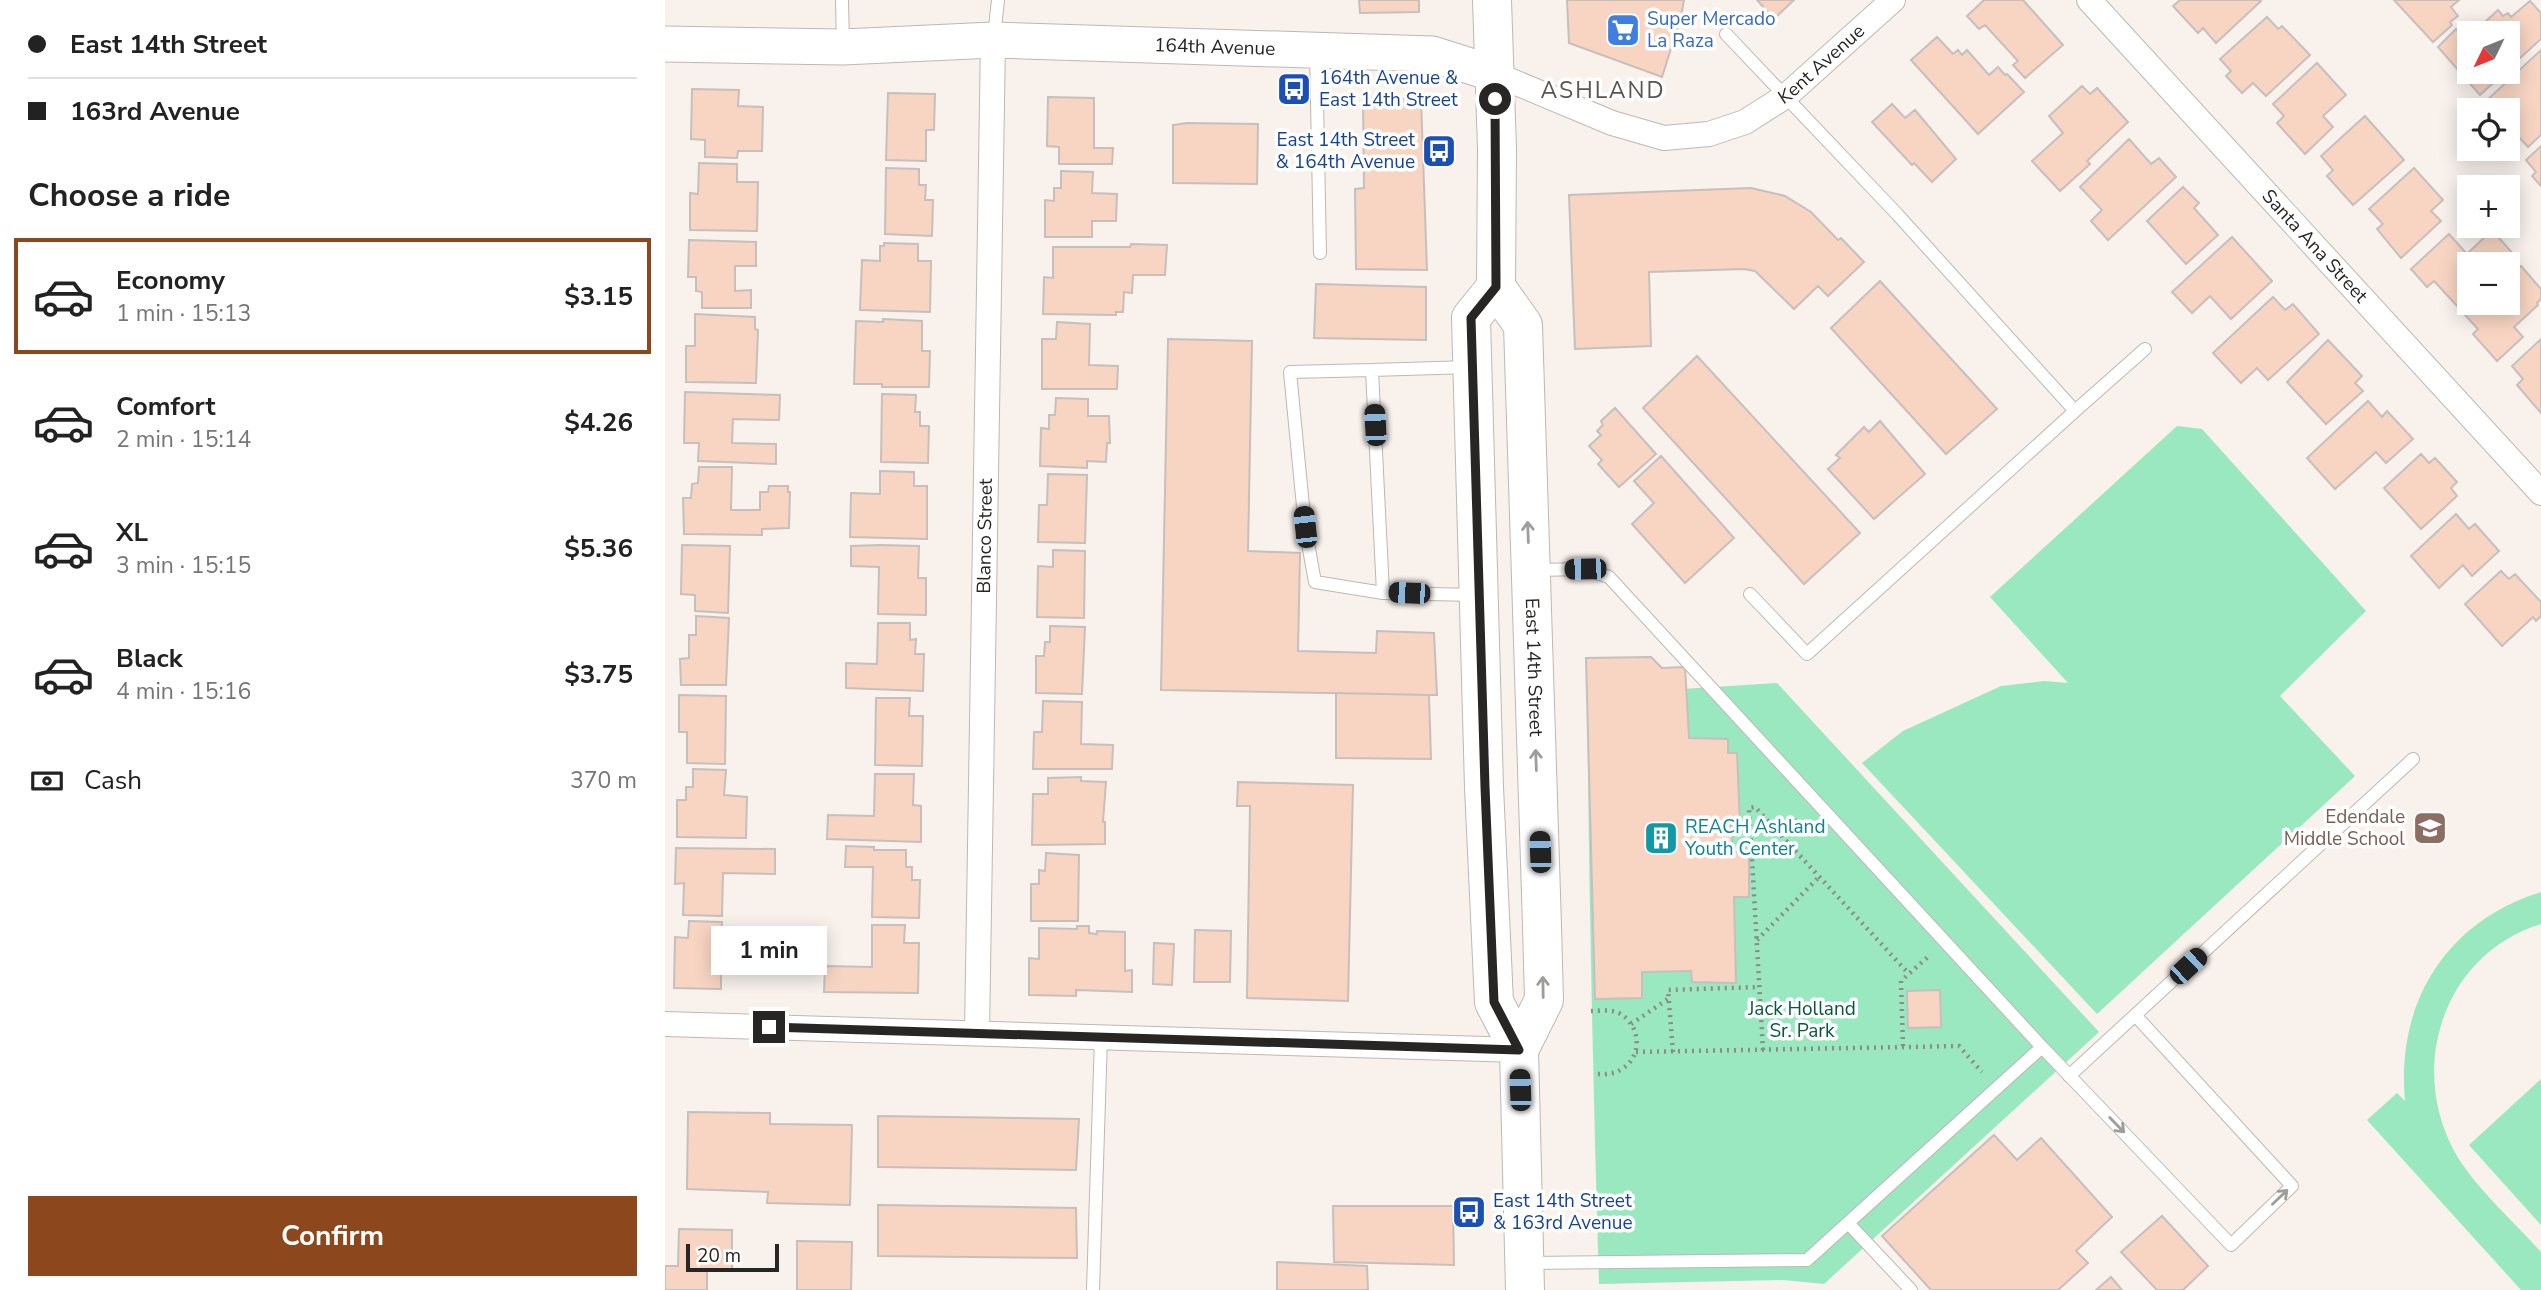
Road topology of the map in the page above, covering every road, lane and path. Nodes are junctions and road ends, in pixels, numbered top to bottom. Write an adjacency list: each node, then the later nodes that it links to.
1 (842, 0): 9 (lane)
2 (998, 0): 7 (lane)
3 (1492, 0): 11 (main road)
4 (1893, 0): 12 (street, Kent Avenue)
5 (2089, 0): 20 (street, Santa Ana Street)
6 (1726, 34): 12 (lane)
7 (993, 40): 9 (street, 164th Avenue); 10 (street, 164th Avenue); 36 (street, Blanco Street)
8 (665, 44): 9 (street, 164th Avenue)
9 (843, 47)
10 (1316, 51): 11 (street, 164th Avenue); 14 (lane)
11 (1495, 74): 13 (street, 164th Avenue); 15 (main road)
12 (1786, 96): 13 (street, Kent Avenue); 19 (lane)
13 (1745, 122)
14 (1320, 253)
15 (1496, 287): 17 (main road, East 14th Street); 21 (main road, East 14th Street, one-way to 15)
16 (2145, 349): 19 (lane)
17 (1472, 367): 18 (lane); 24 (main road, East 14th Street)
18 (1372, 370): 22 (lane); 22 (lane)
19 (2075, 411): 23 (lane)
20 (2541, 493)
21 (1529, 570): 28 (lane); 40 (main road, East 14th Street, one-way to 21)
22 (1383, 593): 24 (lane)
23 (1750, 594)
24 (1478, 595): 40 (main road, East 14th Street)
25 (2413, 759): 33 (lane)
26 (1819, 877): 27 (path); 27 (path); 29 (path)
27 (1756, 941): 30 (path)
28 (1945, 941): 29 (path); 39 (lane)
29 (1909, 974): 38 (path)
30 (1759, 987): 31 (path); 41 (path)
31 (1668, 999): 35 (path); 43 (path)
32 (1591, 1011): 35 (path)
33 (2135, 1015): 45 (lane); 45 (lane, one-way to 33)
34 (665, 1024): 36 (street)
35 (1631, 1024): 42 (path)
36 (977, 1033): 37 (street)
37 (1101, 1037): 40 (street); 49 (lane)
38 (1903, 1046): 41 (path); 46 (path)
39 (2042, 1047): 45 (lane); 46 (lane)
40 (1519, 1050): 48 (main road, East 14th Street)
41 (1763, 1050): 43 (path)
42 (1636, 1052): 43 (path); 44 (path)
43 (1673, 1052)
44 (1594, 1074)
45 (2069, 1076)
46 (1997, 1089): 47 (lane)
47 (1848, 1223): 48 (lane); 50 (lane)
48 (1525, 1277)
49 (1093, 1290)
50 (1911, 1290)

